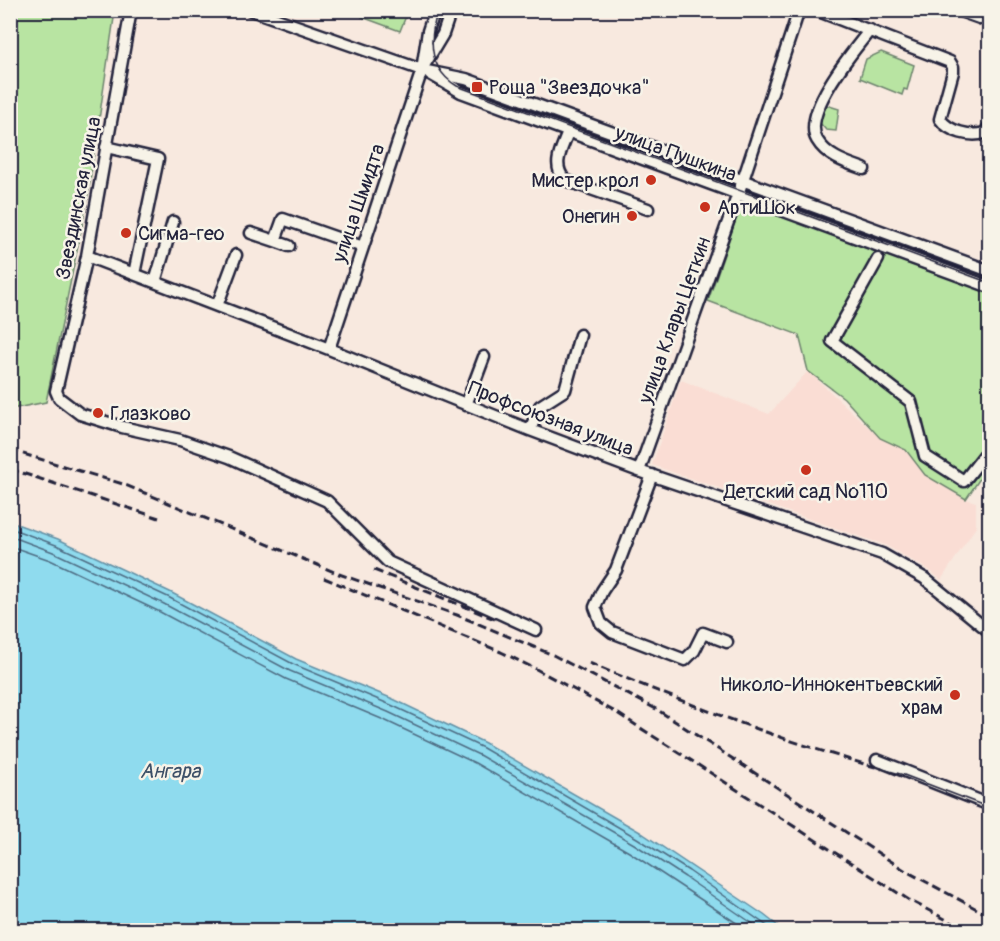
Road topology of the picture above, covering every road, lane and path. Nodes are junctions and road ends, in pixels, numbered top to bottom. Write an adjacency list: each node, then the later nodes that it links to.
1 (131, 10): 13 (street, Звездинская улица)
2 (251, 10): 10 (street, улица Пушкина)
3 (435, 10): 10 (street, улица Шмидта)
4 (451, 10): 10 (street, улица Шмидта)
5 (799, 10): 15 (street, улица Клары Цеткин)
6 (816, 10): 9 (street)
7 (962, 10): 8 (main road)
8 (990, 20)
9 (870, 30): 11 (street); 14 (street)
10 (422, 70): 12 (street, улица Пушкина); 15 (street, улица Пушкина); 22 (street, улица Шмидта)
11 (990, 125)
12 (568, 132): 16 (street, улица Пушкина); 17 (street)
13 (106, 147): 24 (street, Звездинская улица); 27 (street)
14 (864, 169)
15 (742, 180): 16 (street, улица Клары Цеткин); 26 (street, улица Пушкина)
16 (737, 195): 29 (street, улица Пушкина); 37 (street, улица Клары Цеткин)
17 (648, 209)
18 (173, 222): 28 (street)
19 (251, 233): 20 (street)
20 (275, 241): 21 (street); 22 (street)
21 (289, 246)
22 (363, 247): 32 (street, улица Шмидта)
23 (236, 255): 30 (street)
24 (87, 256): 27 (street, Профсоюзная улица); 39 (street, Звездинская улица)
25 (878, 259): 36 (street)
26 (990, 271)
27 (134, 274): 28 (street, Профсоюзная улица)
28 (155, 282): 30 (street, Профсоюзная улица)
29 (990, 286)
30 (218, 306): 32 (street, Профсоюзная улица)
31 (580, 335): 35 (street)
32 (329, 349): 34 (street, Профсоюзная улица)
33 (484, 357): 34 (street)
34 (466, 405): 35 (street, Профсоюзная улица)
35 (530, 430): 37 (street, Профсоюзная улица)
36 (990, 448)
37 (639, 471): 38 (street, Профсоюзная улица)
38 (652, 475): 40 (street, Профсоюзная улица); 41 (street)
39 (536, 630)
40 (990, 633)
41 (727, 642)
42 (877, 760): 43 (street)
43 (990, 805)

